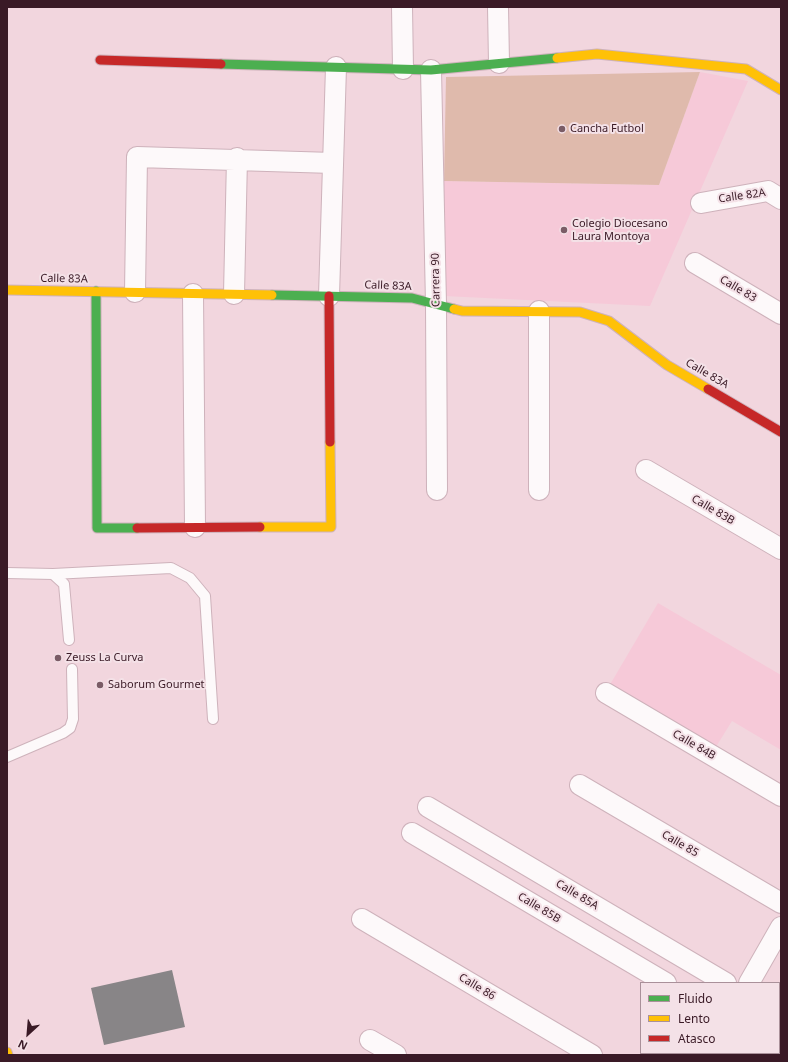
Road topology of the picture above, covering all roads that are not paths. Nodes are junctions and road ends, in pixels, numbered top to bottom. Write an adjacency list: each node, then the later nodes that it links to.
1 (402, 7): 6 (street)
2 (498, 7): 4 (street)
3 (100, 60): 5 (street)
4 (499, 64): 7 (street); 8 (street)
5 (336, 67): 6 (street); 10 (street)
6 (403, 69): 7 (street)
7 (431, 70): 20 (street, Carrera 90)
8 (781, 90)
9 (237, 159): 10 (street); 16 (street); 18 (street)
10 (333, 163): 19 (street)
11 (781, 199): 12 (street, Calle 82A)
12 (701, 203)
13 (695, 264): 22 (street, Calle 83)
14 (7, 290): 15 (street, Calle 83A)
15 (96, 291): 16 (street, Calle 83A); 27 (street)
16 (134, 292): 17 (street, Calle 83A)
17 (193, 294): 18 (street, Calle 83A); 27 (street)
18 (234, 294): 19 (street, Calle 83A)
19 (329, 296): 20 (street, Calle 83A); 27 (street)
20 (436, 304): 21 (street, Calle 83A); 25 (street, Carrera 90)
21 (539, 312): 23 (street, Calle 83A); 26 (street)
22 (781, 314)
23 (781, 432)
24 (646, 470): 28 (street, Calle 83B)
25 (437, 490)
26 (539, 490)
27 (195, 527)
28 (781, 549)
29 (7, 573): 30 (lane)
30 (53, 574): 31 (lane); 34 (lane)
31 (69, 640)
32 (72, 669): 35 (lane)
33 (606, 693): 37 (street, Calle 84B)
34 (213, 719)
35 (7, 757)
36 (580, 785): 40 (street, Calle 85)
37 (781, 796)
38 (428, 807): 44 (street, Calle 85A)
39 (412, 833): 43 (street, Calle 85B)
40 (781, 902)
41 (362, 919): 48 (street, Calle 86)
42 (781, 927): 45 (street)
43 (664, 982)
44 (724, 982)
45 (750, 982)
46 (370, 1040): 47 (street)
47 (396, 1055)
48 (592, 1055)

